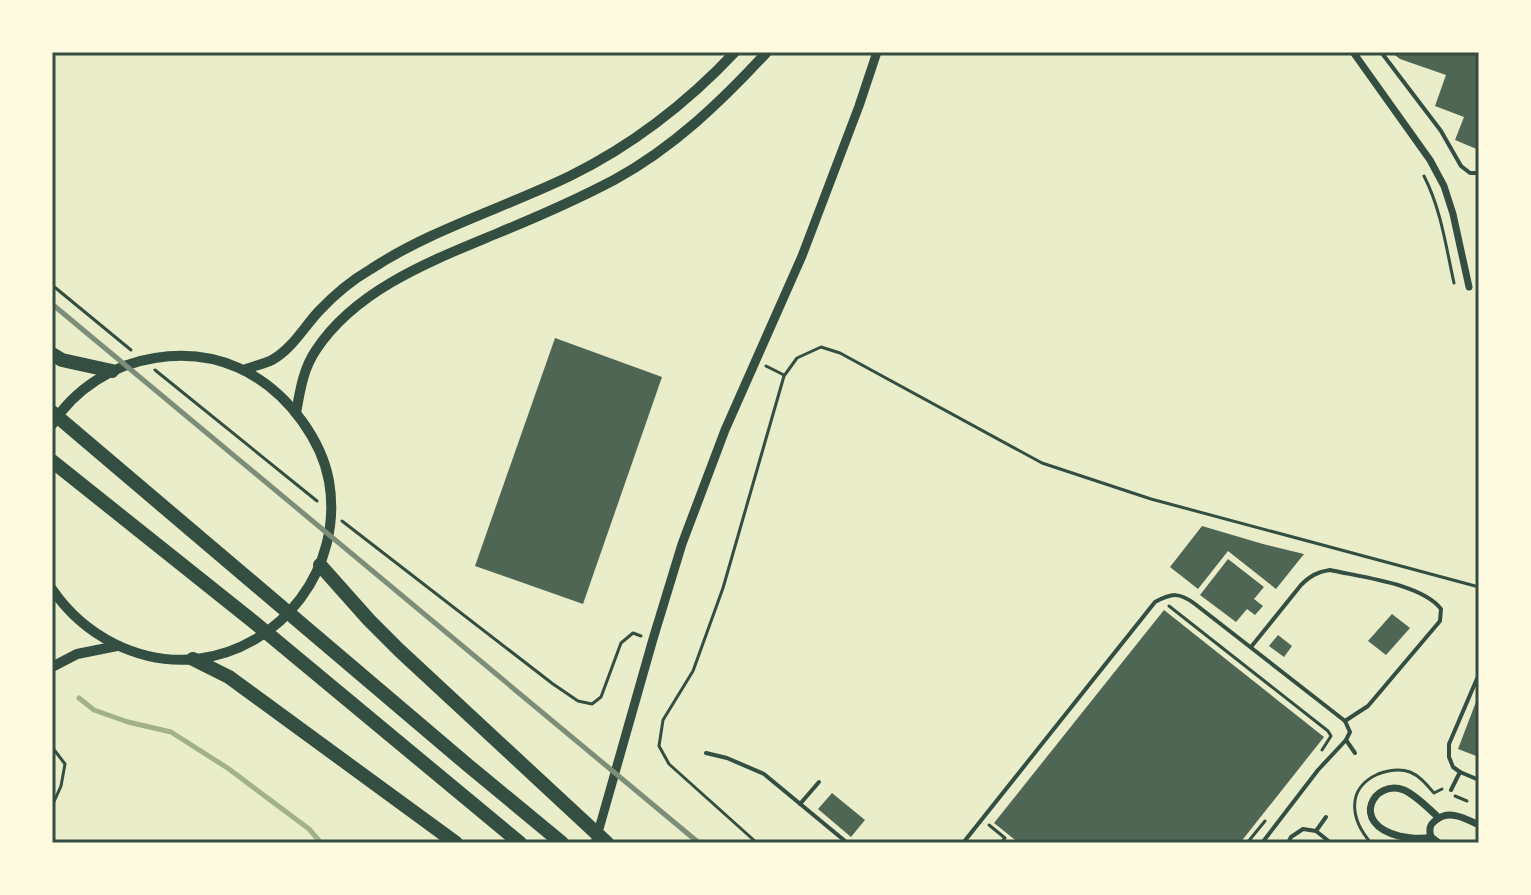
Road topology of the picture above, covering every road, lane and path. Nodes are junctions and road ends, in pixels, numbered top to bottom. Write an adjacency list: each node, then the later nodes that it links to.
1 (735, 52): 15 (main road)
2 (767, 52): 19 (main road)
3 (877, 52): 13 (street)
4 (1353, 52): 10 (street)
5 (1381, 52): 7 (lane)
6 (1420, 167): 8 (path)
7 (1479, 173)
8 (1454, 283)
9 (52, 285): 11 (path)
10 (1469, 287)
11 (133, 351)
12 (52, 354): 16 (highway)
13 (756, 360): 17 (path); 28 (street)
14 (156, 370): 22 (path)
15 (244, 370): 16 (main road); 19 (main road)
16 (112, 371): 20 (main road)
17 (784, 376): 25 (path); 59 (path)
18 (52, 412): 56 (highway)
19 (296, 413): 24 (main road)
20 (52, 425)
21 (52, 461): 55 (highway)
22 (319, 503)
23 (341, 521): 28 (path)
24 (322, 558): 31 (main road); 58 (highway)
25 (1479, 587)
26 (52, 589): 29 (main road)
27 (1161, 607): 37 (path)
28 (653, 639): 57 (street)
29 (117, 646): 31 (main road); 32 (main road)
30 (1251, 647): 34 (lane); 34 (lane); 60 (lane)
31 (193, 659): 54 (highway)
32 (52, 667)
33 (1479, 674): 40 (lane)
34 (1345, 721): 35 (lane)
35 (1346, 740): 39 (lane); 63 (lane)
36 (52, 747): 45 (path)
37 (1320, 752)
38 (706, 753): 44 (lane)
39 (1355, 753)
40 (1460, 772): 41 (lane); 43 (lane)
41 (1479, 780)
42 (819, 782): 44 (lane)
43 (1451, 790)
44 (800, 804): 53 (lane)
45 (52, 806)
46 (1326, 817): 51 (lane)
47 (1439, 818): 50 (street); 52 (street); 52 (street)
48 (1266, 820): 62 (path)
49 (988, 825): 61 (path)
50 (1479, 825)
51 (1316, 831): 64 (lane); 65 (lane)
52 (1431, 837): 66 (street)
53 (845, 841)
54 (456, 843)
55 (520, 843)
56 (562, 843)
57 (595, 843)
58 (607, 843)
59 (757, 843)
60 (963, 843)
61 (1001, 843)
62 (1247, 843)
63 (1262, 843)
64 (1288, 843)
65 (1331, 843)
66 (1439, 843)

